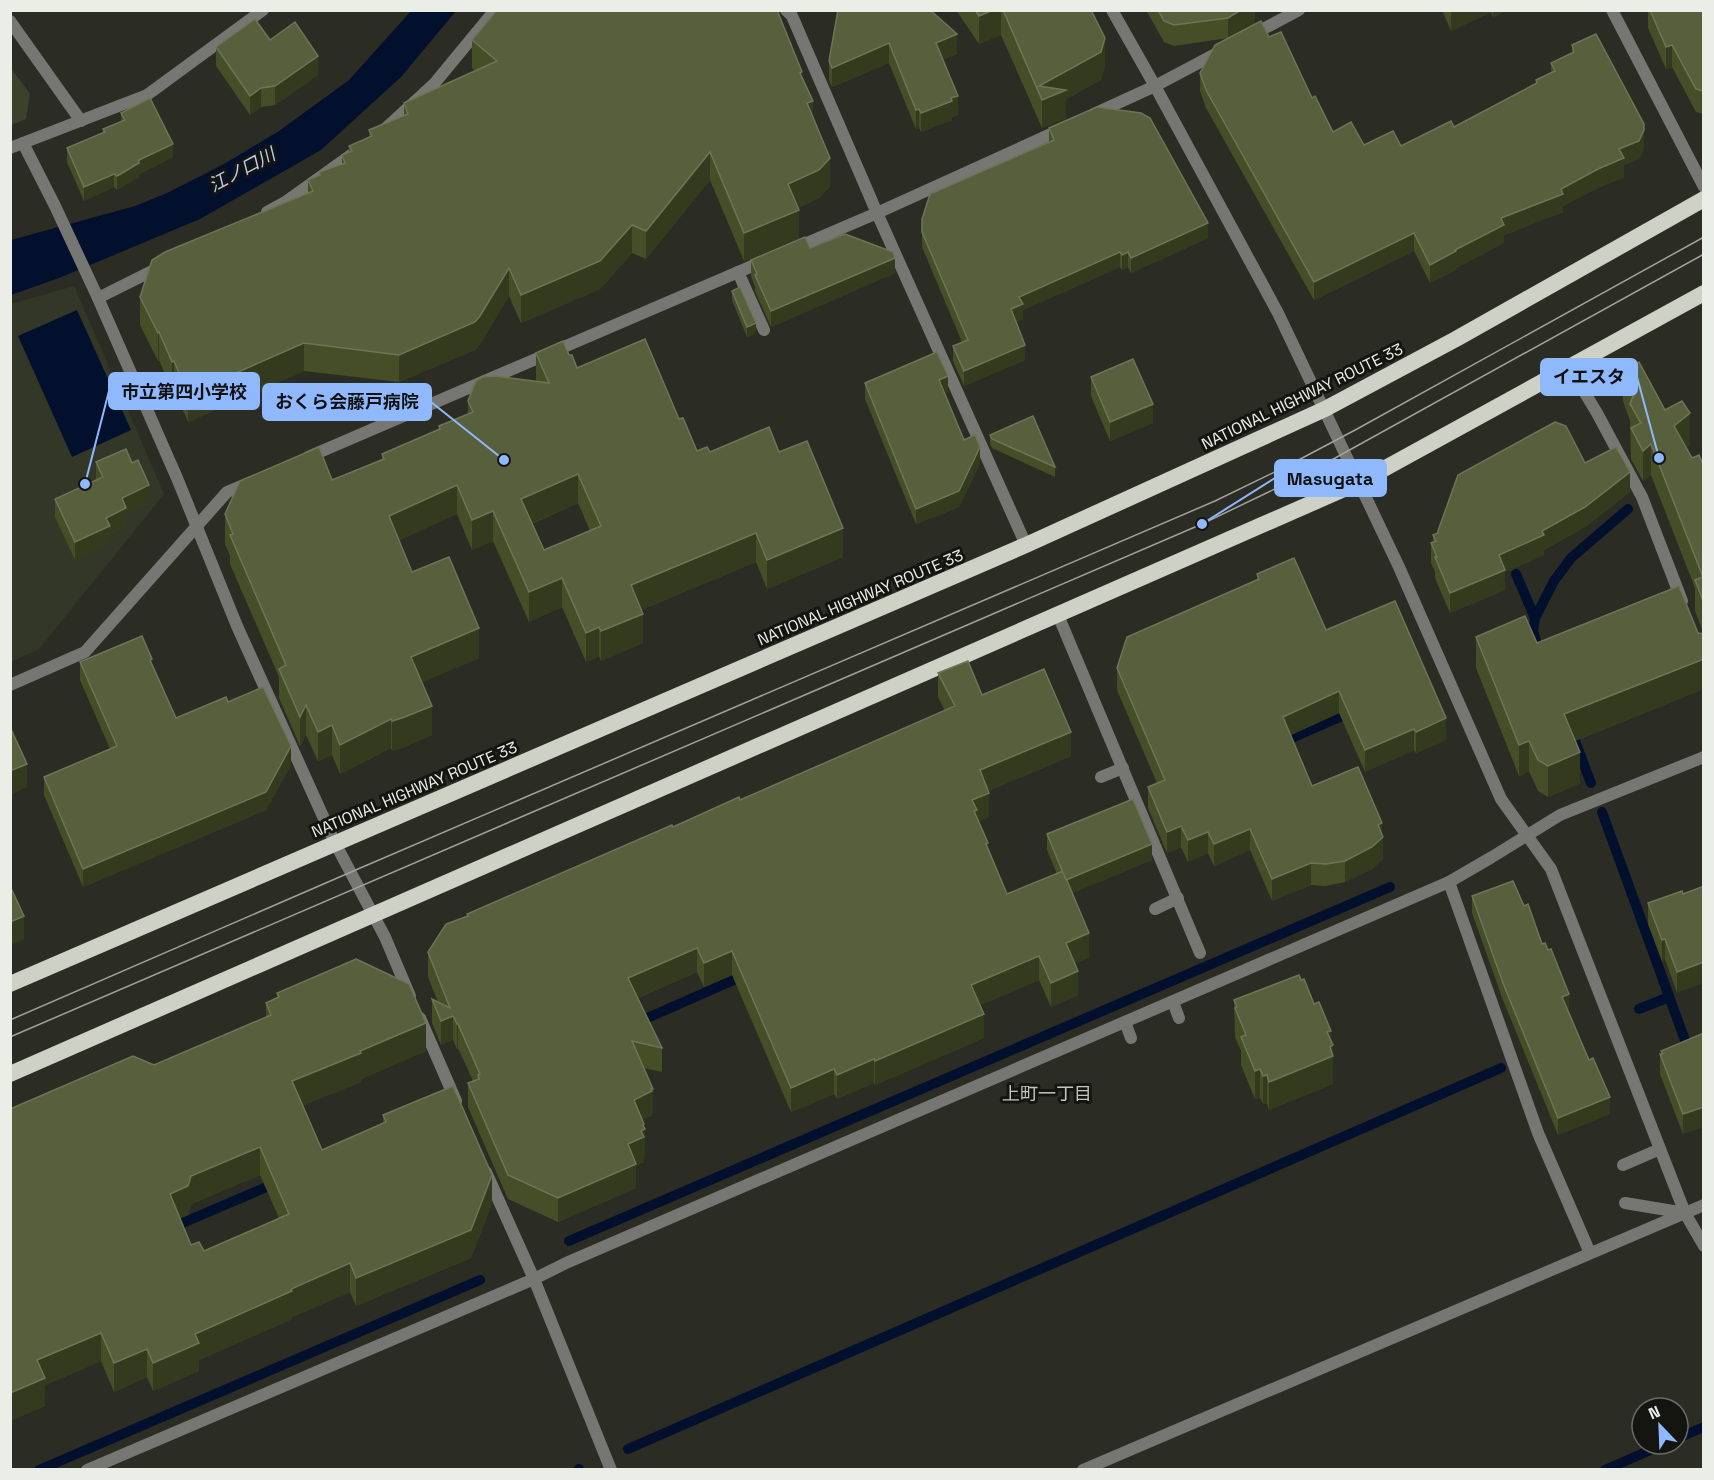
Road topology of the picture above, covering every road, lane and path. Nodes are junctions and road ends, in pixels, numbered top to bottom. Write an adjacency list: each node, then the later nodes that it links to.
1 (263, 10): 9 (street)
2 (495, 10): 15 (street)
3 (1112, 10): 8 (street)
4 (1299, 10): 8 (street)
5 (1612, 10): 12 (street)
6 (793, 12): 14 (street)
7 (10, 21): 9 (street)
8 (1155, 86): 14 (street); 22 (street)
9 (81, 121): 10 (street)
10 (23, 143): 11 (street); 19 (street)
11 (10, 148)
12 (1704, 187)
13 (1704, 199): 22 (highway, NATIONAL HIGHWAY ROUTE 33)
14 (877, 213): 17 (street); 27 (street)
15 (257, 218)
16 (177, 259): 19 (street)
17 (738, 272): 20 (street); 23 (street)
18 (1704, 293): 21 (highway)
19 (98, 298): 26 (street)
20 (764, 330)
21 (1570, 368): 25 (highway); 29 (street)
22 (1325, 409): 25 (street); 27 (highway, NATIONAL HIGHWAY ROUTE 33)
23 (292, 464)
24 (259, 478): 26 (street)
25 (1360, 482): 28 (highway); 34 (street)
26 (197, 524): 30 (street); 35 (street)
27 (1026, 545): 35 (highway, NATIONAL HIGHWAY ROUTE 33)
28 (1058, 615): 32 (street); 39 (highway)
29 (1687, 615)
30 (10, 685)
31 (1704, 757): 34 (street)
32 (1123, 768): 33 (street); 37 (street)
33 (1101, 777)
34 (1527, 834): 36 (street); 48 (street)
35 (335, 843): 39 (street); 41 (highway, NATIONAL HIGHWAY ROUTE 33)
36 (1449, 882): 42 (street); 55 (street)
37 (1178, 898): 38 (street); 40 (street)
38 (1155, 909)
39 (372, 915): 46 (highway); 47 (street)
40 (1200, 952)
41 (10, 984)
42 (1173, 1002): 43 (street); 44 (street)
43 (1179, 1018)
44 (1125, 1022): 45 (street); 56 (street)
45 (1131, 1038)
46 (10, 1074)
47 (459, 1109)
48 (1660, 1149): 50 (street); 53 (street)
49 (483, 1163): 56 (street)
50 (1623, 1165)
51 (1625, 1203): 53 (street)
52 (1704, 1204): 53 (street)
53 (1685, 1213): 54 (street); 55 (street)
54 (1704, 1246)
55 (1590, 1253): 59 (street)
56 (534, 1280): 57 (street); 58 (street)
57 (87, 1470)
58 (611, 1470)
59 (1083, 1470)

